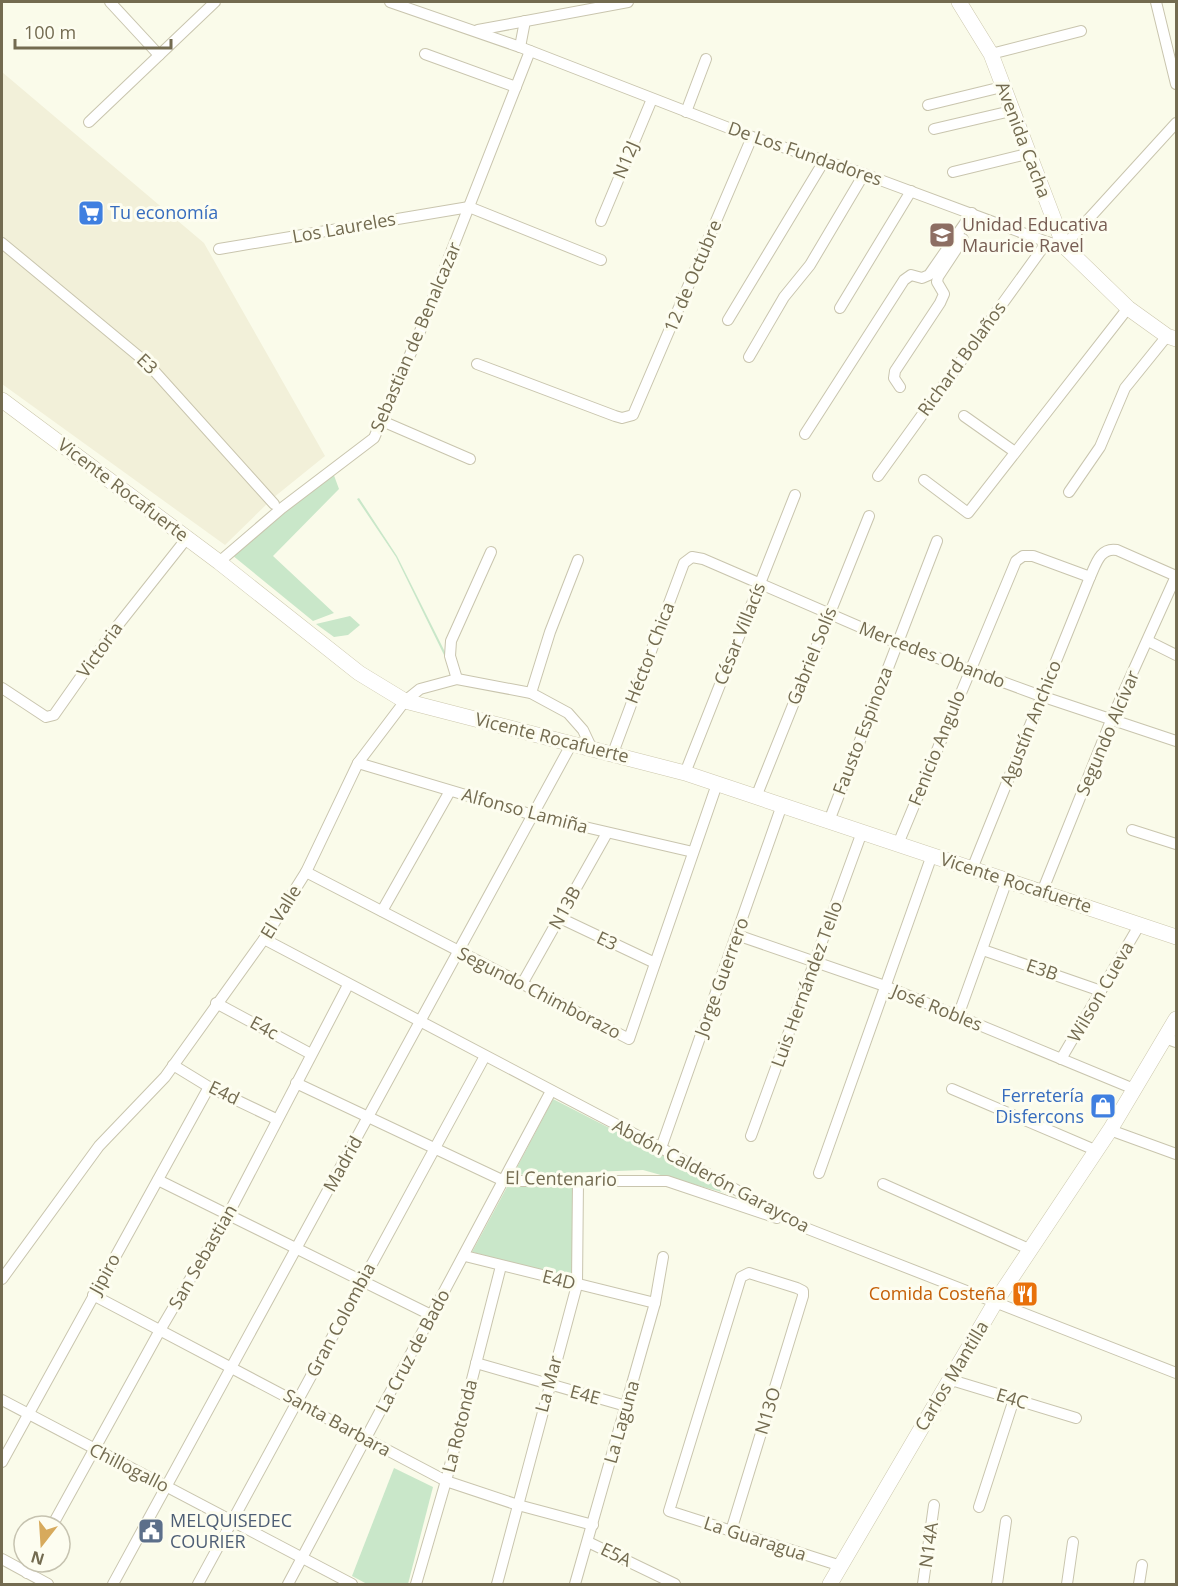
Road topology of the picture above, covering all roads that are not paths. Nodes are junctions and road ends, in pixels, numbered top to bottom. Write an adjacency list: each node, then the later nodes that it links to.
1 (110, 2): 13 (street)
2 (215, 2): 13 (street)
3 (390, 2): 9 (street, De Los Fundadores)
4 (628, 2): 7 (street)
5 (960, 2): 12 (street, Avenida Cacha)
6 (1156, 2): 15 (street)
7 (525, 21): 9 (street); 10 (street, Sebastian de Benalcazar)
8 (1081, 30): 12 (street)
9 (476, 31): 10 (street, De Los Fundadores)
10 (525, 49): 16 (street, Sebastian de Benalcazar); 18 (street, De Los Fundadores)
11 (425, 54): 16 (street)
12 (991, 54): 17 (street, Avenida Cacha)
13 (159, 55): 22 (street)
14 (706, 59): 21 (street)
15 (1176, 84)
16 (516, 87): 31 (street, Sebastian de Benalcazar)
17 (1002, 87): 19 (street); 20 (street, Avenida Cacha)
18 (652, 99): 21 (street, De Los Fundadores); 33 (street, N12J)
19 (928, 105)
20 (1011, 111): 24 (street); 26 (street, Avenida Cacha)
21 (686, 112): 25 (street, De Los Fundadores)
22 (89, 122)
23 (1176, 123): 36 (street)
24 (934, 129)
25 (752, 137): 27 (street, De Los Fundadores); 44 (street, 12 de Octubre)
26 (1027, 154): 28 (street); 36 (street, Avenida Cacha)
27 (824, 161): 29 (street, De Los Fundadores); 41 (street)
28 (953, 171)
29 (864, 174): 30 (street, De Los Fundadores); 43 (street)
30 (911, 191): 32 (street, De Los Fundadores); 39 (street)
31 (469, 207): 37 (street, Los Laureles); 38 (street); 48 (street, Sebastian de Benalcazar)
32 (975, 214): 34 (street, De Los Fundadores); 45 (street); 49 (street)
33 (601, 221)
34 (1047, 242): 36 (street, De Los Fundadores); 52 (street, Richard Bolaños)
35 (2, 243): 56 (street, E3)
36 (1064, 246): 40 (street, Avenida Cacha)
37 (219, 249)
38 (601, 260)
39 (840, 308)
40 (1128, 308): 42 (street, Avenida Cacha); 50 (street)
41 (728, 320)
42 (1172, 338): 54 (street)
43 (749, 357)
44 (477, 364)
45 (900, 387)
46 (2, 400): 58 (street, Vicente Rocafuerte)
47 (964, 416): 50 (street)
48 (382, 421): 51 (street); 63 (street, Sebastian de Benalcazar)
49 (805, 434)
50 (1015, 452): 53 (street)
51 (470, 459)
52 (878, 476)
53 (924, 480)
54 (1069, 492)
55 (795, 495): 66 (street, César Villacís)
56 (274, 504)
57 (869, 516): 67 (street, Gabriel Solís)
58 (187, 538): 63 (street, Vicente Rocafuerte); 73 (street, Victoria)
59 (937, 542): 69 (street, Fausto Espinoza)
60 (491, 552): 72 (street)
61 (692, 557): 66 (street, Mercedes Obando); 81 (street, Héctor Chica)
62 (578, 560): 74 (street)
63 (219, 562): 76 (street, Vicente Rocafuerte)
64 (1176, 576): 65 (street, Agustín Anchico); 68 (street, Segundo Alcívar)
65 (1090, 577): 71 (street, Fenicio Angulo); 75 (street, Agustín Anchico)
66 (760, 584): 67 (street, Mercedes Obando); 83 (street, César Villacís)
67 (829, 615): 69 (street, Mercedes Obando); 86 (street, Gabriel Solís)
68 (1148, 641): 70 (street); 77 (street, Segundo Alcívar)
69 (897, 643): 71 (street, Mercedes Obando); 89 (street, Fausto Espinoza)
70 (1176, 655)
71 (969, 670): 75 (street, Mercedes Obando); 93 (street, Fenicio Angulo)
72 (457, 679): 74 (street, El Valle); 76 (street, El Valle)
73 (2, 687)
74 (531, 693): 80 (street, El Valle)
75 (1041, 696): 77 (street, Mercedes Obando); 97 (street, Agustín Anchico)
76 (405, 700): 79 (street, Vicente Rocafuerte); 82 (street, El Valle)
77 (1112, 718): 78 (street, Mercedes Obando); 100 (street, Segundo Alcívar)
78 (1176, 741)
79 (572, 743): 80 (street, Vicente Rocafuerte); 88 (street, Madrid)
80 (591, 747): 81 (street, Vicente Rocafuerte)
81 (613, 753): 83 (street, Vicente Rocafuerte)
82 (358, 763): 85 (street, Alfonso Lamiña); 98 (street, El Valle)
83 (685, 773): 84 (street, Vicente Rocafuerte)
84 (717, 784): 86 (street, Vicente Rocafuerte); 95 (street, Segundo Chimborazo)
85 (450, 791): 88 (street, Alfonso Lamiña); 101 (street)
86 (756, 797): 87 (street, Vicente Rocafuerte)
87 (782, 805): 89 (street, Vicente Rocafuerte); 104 (street, Jorge Guerrero)
88 (533, 815): 92 (street, Alfonso Lamiña); 108 (street, Madrid)
89 (829, 821): 91 (street, Vicente Rocafuerte)
90 (1132, 830): 94 (street)
91 (862, 832): 93 (street, Vicente Rocafuerte); 109 (street, Luis Hernández Tello)
92 (607, 833): 95 (street, Alfonso Lamiña); 102 (street, N13B)
93 (898, 844): 96 (street, Vicente Rocafuerte)
94 (1176, 844)
95 (693, 852): 110 (street, Segundo Chimborazo)
96 (932, 855): 97 (street, Vicente Rocafuerte); 113 (street)
97 (972, 869): 99 (street, Vicente Rocafuerte)
98 (306, 872): 101 (street, Segundo Chimborazo); 106 (street, El Valle)
99 (1007, 880): 100 (street, Vicente Rocafuerte); 107 (street)
100 (1042, 892): 103 (street, Vicente Rocafuerte)
101 (382, 911): 108 (street, Segundo Chimborazo)
102 (560, 918): 110 (street, E3); 111 (street, N13B)
103 (1140, 924): 105 (street, Vicente Rocafuerte); 114 (street, Wilson Cueva)
104 (737, 935): 109 (street, José Robles); 134 (street, Jorge Guerrero)
105 (1176, 937)
106 (264, 939): 112 (street, Abdón Calderón Garaycoa); 115 (street, El Valle)
107 (982, 950): 114 (street, E3B); 116 (street)
108 (459, 951): 111 (street, Segundo Chimborazo); 118 (street, Madrid)
109 (816, 961): 113 (street, José Robles); 132 (street, Luis Hernández Tello)
110 (655, 963): 111 (street, Segundo Chimborazo)
111 (522, 984)
112 (348, 985): 118 (street, Abdón Calderón Garaycoa); 120 (street, San Sebastian)
113 (885, 986): 116 (street, José Robles); 137 (street)
114 (1101, 991): 122 (street, Wilson Cueva)
115 (216, 1003): 120 (street, E4c); 123 (street, El Valle)
116 (958, 1016): 122 (street, José Robles)
117 (1176, 1019): 119 (street, Carlos Mantilla)
118 (420, 1023): 121 (street, Abdón Calderón Garaycoa); 129 (street, Madrid)
119 (1171, 1040): 127 (street, Carlos Mantilla)
120 (311, 1054): 124 (street, San Sebastian)
121 (485, 1056): 128 (street, Abdón Calderón Garaycoa); 133 (street, Gran Colombia)
122 (1061, 1059): 127 (street, José Robles)
123 (173, 1065): 125 (street, E4d); 149 (street, El Valle)
124 (296, 1083): 129 (street, El Centenario); 130 (street, San Sebastian)
125 (209, 1087): 130 (street, E4d); 138 (street, Jipiro)
126 (952, 1089): 135 (street)
127 (1134, 1089): 131 (street, Carlos Mantilla)
128 (551, 1091): 134 (street, Abdón Calderón Garaycoa); 139 (street, La Cruz de Bado)
129 (369, 1116): 133 (street, El Centenario); 144 (street, Madrid)
130 (276, 1119): 142 (street, San Sebastian)
131 (1110, 1130): 135 (street, Carlos Mantilla); 136 (street)
132 (752, 1136)
133 (433, 1148): 139 (street, El Centenario); 150 (street, Gran Colombia)
134 (661, 1148): 143 (street, Abdón Calderón Garaycoa)
135 (1095, 1150): 145 (street, Carlos Mantilla)
136 (1176, 1154)
137 (819, 1173)
138 (158, 1180): 142 (street); 152 (street, Jipiro)
139 (504, 1181): 140 (street, El Centenario); 146 (street, La Cruz de Bado)
140 (578, 1181): 143 (street, El Centenario); 151 (street, La Mar)
141 (883, 1184): 145 (street)
142 (229, 1213): 144 (street); 156 (street, San Sebastian)
143 (803, 1227): 153 (street, Abdón Calderón Garaycoa)
144 (296, 1249): 150 (street); 158 (street, Madrid)
145 (1029, 1249): 153 (street, Carlos Mantilla)
146 (465, 1256): 148 (street, E4D); 155 (street, La Cruz de Bado)
147 (663, 1257): 154 (street, La Laguna)
148 (501, 1266): 151 (street, E4D); 157 (street, La Rotonda)
149 (2, 1279)
150 (362, 1281): 155 (street); 164 (street, Gran Colombia)
151 (577, 1285): 154 (street, E4D); 161 (street, La Mar)
152 (93, 1295): 156 (street, Santa Barbara); 166 (street, Jipiro)
153 (996, 1301): 159 (street, Abdón Calderón Garaycoa); 160 (street, Carlos Mantilla)
154 (655, 1303): 165 (street, La Laguna)
155 (431, 1315): 168 (street, La Cruz de Bado)
156 (159, 1332): 158 (street, Santa Barbara); 169 (street, San Sebastian)
157 (476, 1363): 161 (street, E4E); 171 (street, La Rotonda)
158 (233, 1367): 164 (street, Santa Barbara); 172 (street, Madrid)
159 (1176, 1373)
160 (948, 1379): 162 (street, E4C); 186 (street, Carlos Mantilla)
161 (549, 1385): 165 (street, E4E); 173 (street, La Mar)
162 (1014, 1400): 167 (street, E4C); 175 (street)
163 (2, 1401): 166 (street, Chillogallo)
164 (297, 1401): 168 (street, Santa Barbara); 179 (street, Gran Colombia)
165 (626, 1406): 180 (street, La Laguna)
166 (28, 1415): 169 (street, Chillogallo); 170 (street, Jipiro)
167 (1076, 1418)
168 (366, 1440): 171 (street, Santa Barbara); 184 (street, La Cruz de Bado)
169 (94, 1450): 172 (street, Chillogallo); 177 (street, San Sebastian)
170 (2, 1462)
171 (446, 1481): 173 (street, Santa Barbara); 193 (street, La Rotonda)
172 (167, 1487): 179 (street, Chillogallo); 189 (street, Madrid)
173 (518, 1505): 180 (street, Santa Barbara); 194 (street, La Mar)
174 (934, 1505): 198 (street, N14A)
175 (979, 1507)
176 (669, 1511): 181 (street, La Guaragua); 181 (street, N13O)
177 (59, 1514)
178 (1006, 1521): 199 (street)
179 (232, 1523): 184 (street, Chillogallo); 190 (street, Gran Colombia)
180 (593, 1525): 182 (street, La Laguna)
181 (731, 1531): 186 (street, La Guaragua)
182 (588, 1542): 195 (street, La Laguna); 196 (street, E5A)
183 (1073, 1542): 200 (street)
184 (302, 1559): 191 (street, La Cruz de Bado); 192 (street, Chillogallo)
185 (1142, 1565): 201 (street)
186 (841, 1566): 197 (street, Carlos Mantilla)
187 (29, 1574): 188 (street)
188 (48, 1584)
189 (113, 1584)
190 (198, 1584)
191 (288, 1584)
192 (352, 1584)
193 (416, 1584)
194 (497, 1584)
195 (575, 1584)
196 (675, 1584)
197 (830, 1584)
198 (923, 1584)
199 (997, 1584)
200 (1067, 1584)
201 (1139, 1584)

